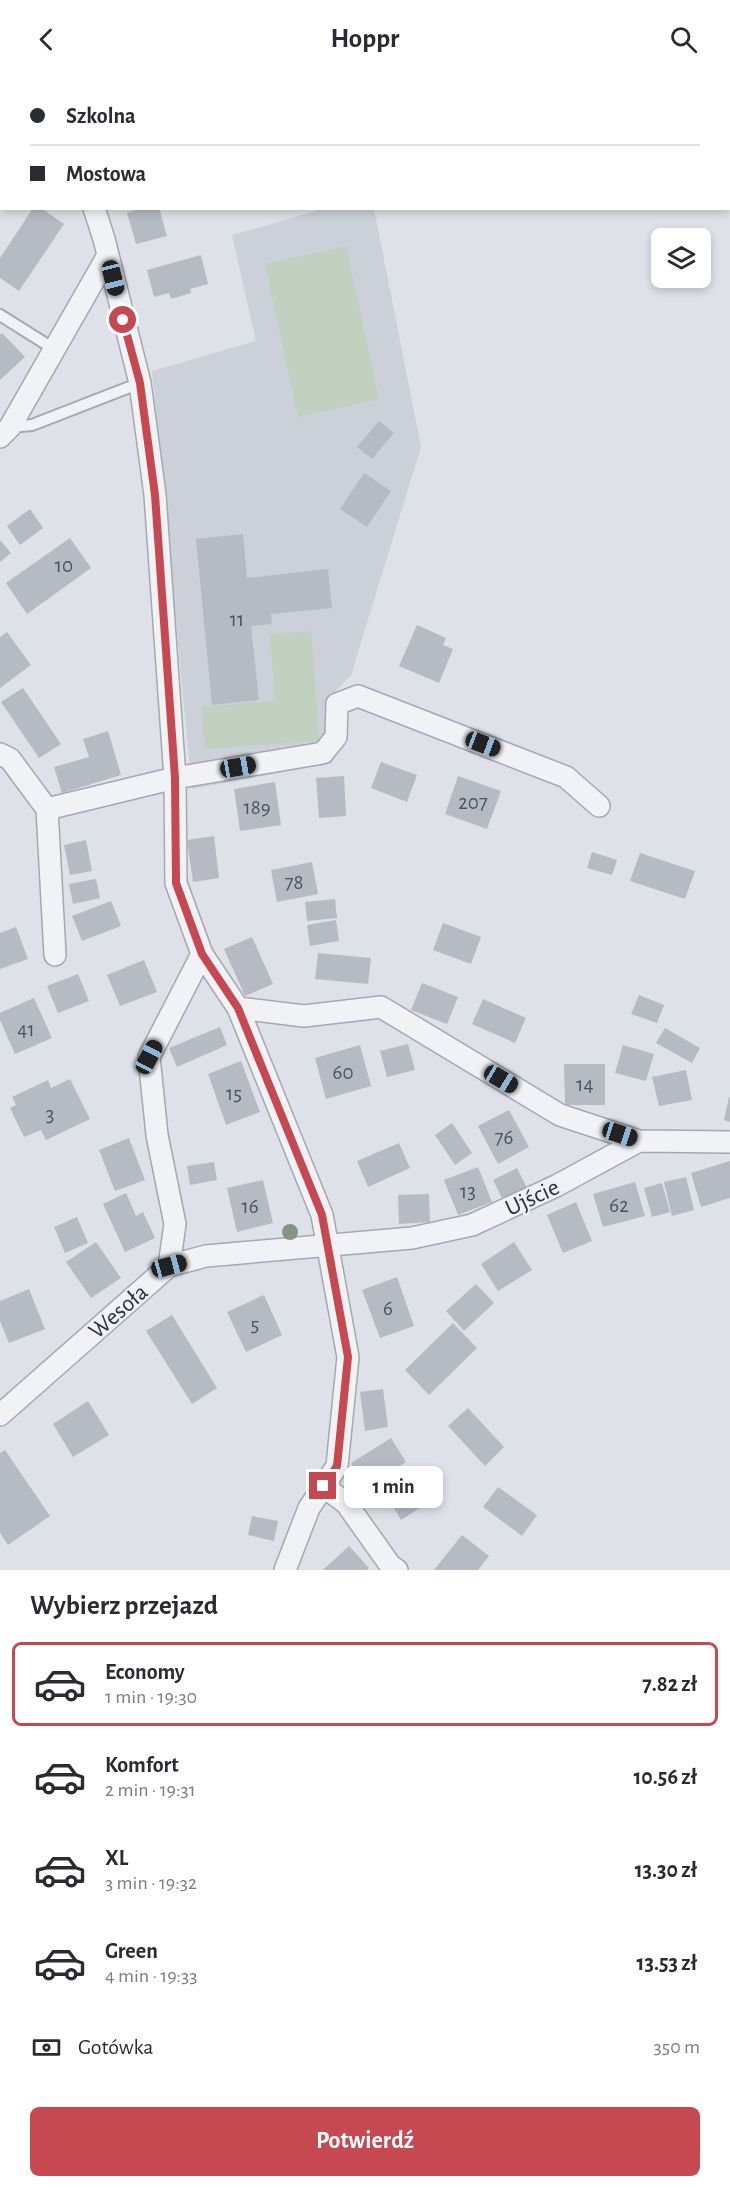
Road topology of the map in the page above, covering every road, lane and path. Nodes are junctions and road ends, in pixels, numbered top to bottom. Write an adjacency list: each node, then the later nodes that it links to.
1 (95, 210): 2 (street)
2 (107, 257): 4 (street); 5 (street)
3 (0, 315): 4 (lane)
4 (54, 349): 6 (street)
5 (140, 383): 6 (lane); 8 (street)
6 (5, 432)
7 (0, 754): 10 (street)
8 (175, 778): 9 (street); 10 (street); 11 (street)
9 (599, 806)
10 (47, 809): 12 (street)
11 (202, 954): 13 (street); 17 (street)
12 (55, 955)
13 (238, 1008): 14 (street); 16 (street)
14 (639, 1141): 15 (street, Ujście); 16 (street, Ujście)
15 (730, 1142)
16 (328, 1244): 17 (street, Wesoła); 19 (street)
17 (169, 1266): 18 (street, Wesoła)
18 (0, 1415)
19 (323, 1486): 20 (street); 21 (street)
20 (285, 1570)
21 (397, 1570)

